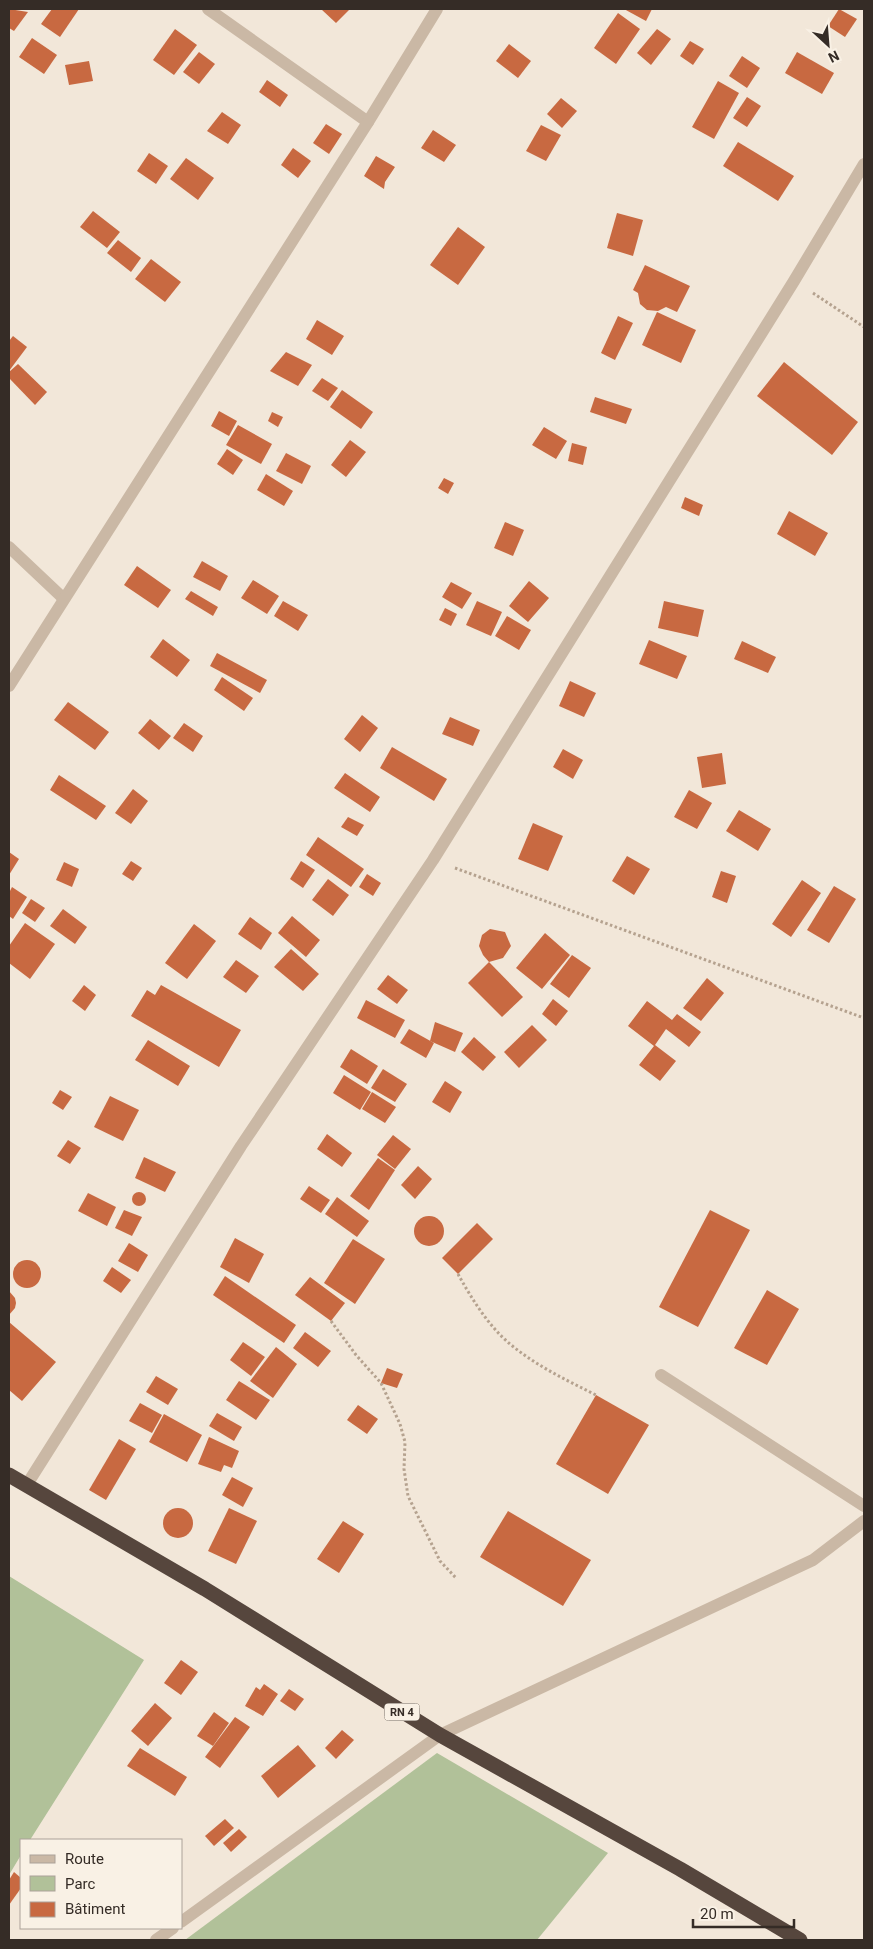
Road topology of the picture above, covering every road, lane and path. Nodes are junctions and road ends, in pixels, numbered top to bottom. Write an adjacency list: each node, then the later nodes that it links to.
1 (208, 9): 3 (street)
2 (437, 9): 3 (street)
3 (368, 122): 8 (street)
4 (864, 164): 5 (street)
5 (794, 281): 6 (path); 10 (street)
6 (864, 328)
7 (9, 547): 8 (street)
8 (63, 598): 9 (street)
9 (9, 686)
10 (433, 860): 11 (path); 17 (street)
11 (864, 1018)
12 (458, 1274): 15 (path)
13 (331, 1321): 20 (path)
14 (661, 1375): 18 (street)
15 (596, 1395)
16 (9, 1475): 17 (highway, RN 4)
17 (26, 1486): 21 (highway, RN 4)
18 (864, 1506)
19 (864, 1521): 21 (street)
20 (456, 1578)
21 (440, 1735): 22 (street); 25 (highway, RN 4)
22 (182, 1921)
23 (172, 1929): 24 (street)
24 (156, 1940)
25 (800, 1940)

